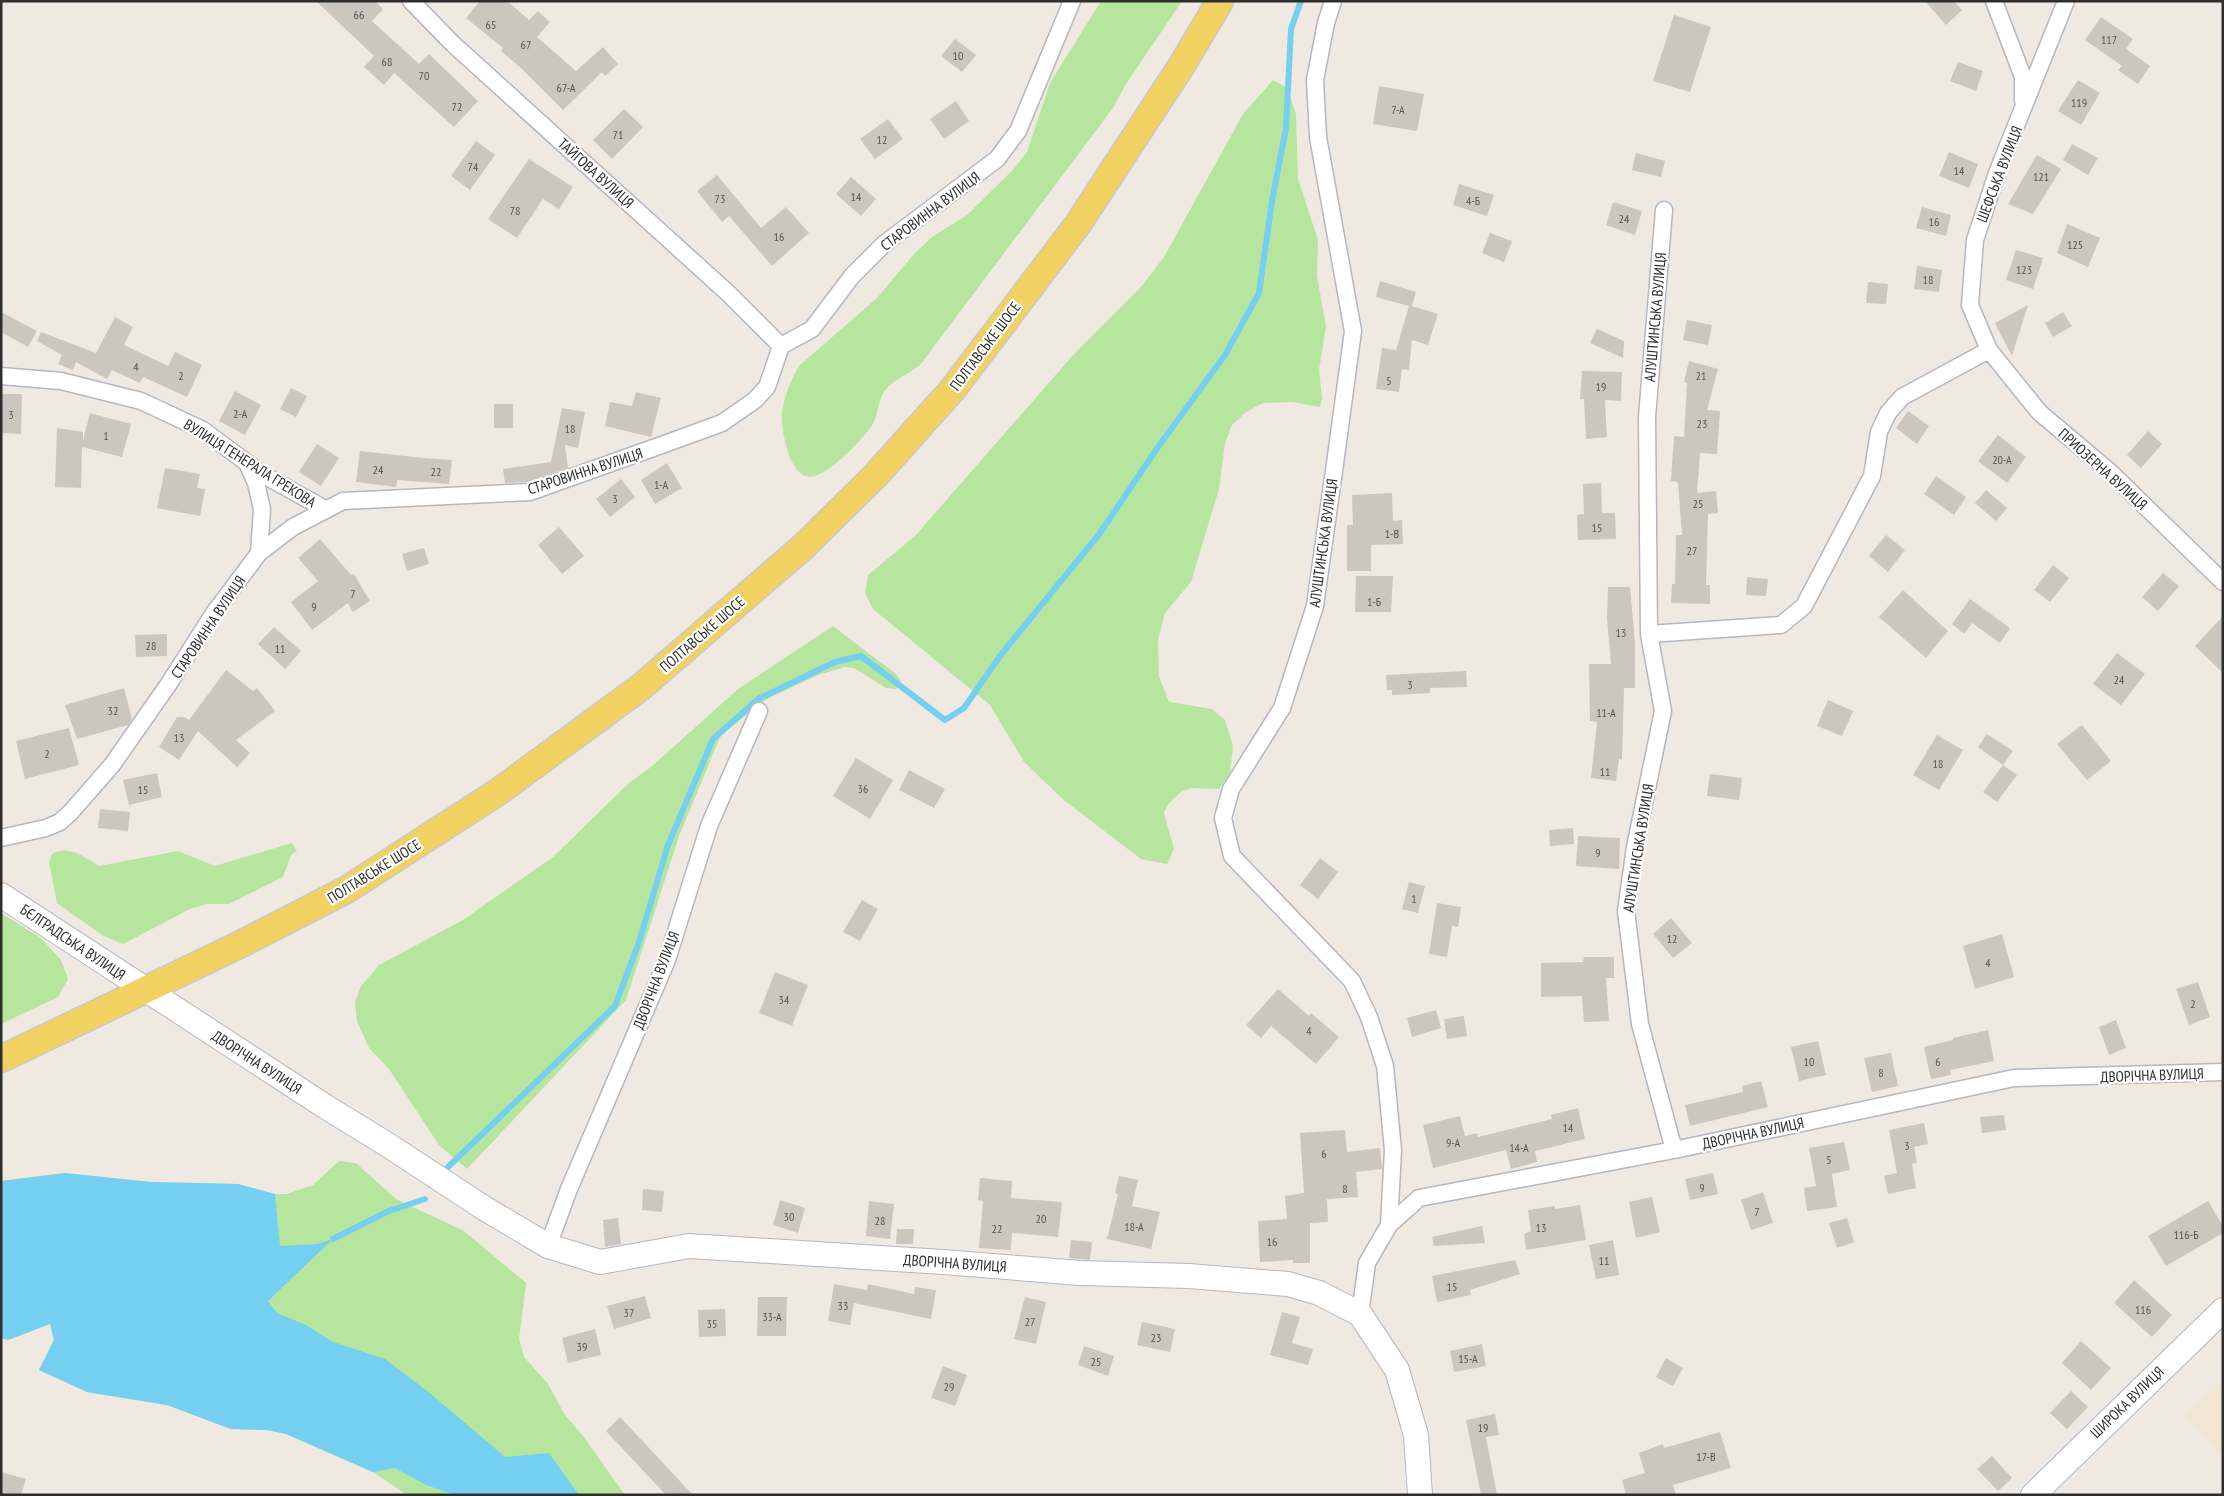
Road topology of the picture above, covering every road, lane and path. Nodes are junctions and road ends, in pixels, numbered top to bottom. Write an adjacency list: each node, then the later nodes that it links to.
1 (411, 1): 9 (street, ТАЙГОВА ВУЛИЦЯ)
2 (1072, 1): 9 (street, СТАРОВИННА ВУЛИЦЯ)
3 (1220, 1): 20 (main road, ПОЛТАВСЬКЕ ШОСЕ)
4 (1333, 1): 24 (street, АЛУШТИНСЬКА ВУЛИЦЯ)
5 (1994, 1): 7 (street)
6 (2066, 1): 7 (street, ШЕФСЬКА ВУЛИЦЯ)
7 (2024, 109): 10 (street, ШЕФСЬКА ВУЛИЦЯ)
8 (1664, 210): 16 (street, АЛУШТИНСЬКА ВУЛИЦЯ)
9 (781, 346): 13 (street, СТАРОВИННА ВУЛИЦЯ)
10 (1989, 350): 15 (street, ПРИОЗЕРНА ВУЛИЦЯ); 16 (street)
11 (1, 376): 12 (street, ВУЛИЦЯ ГЕНЕРАЛА ГРЕКОВА)
12 (247, 463): 13 (street, ВУЛИЦЯ ГЕНЕРАЛА ГРЕКОВА); 14 (street)
13 (325, 510): 14 (street, СТАРОВИННА ВУЛИЦЯ)
14 (259, 553): 18 (street, СТАРОВИННА ВУЛИЦЯ)
15 (2223, 582)
16 (1649, 634): 23 (street, АЛУШТИНСЬКА ВУЛИЦЯ)
17 (759, 711): 25 (street, ДВОРІЧНА ВУЛИЦЯ)
18 (1, 838)
19 (1, 895): 20 (street, БЄЛГРАДСЬКА ВУЛИЦЯ)
20 (145, 990): 21 (main road, ПОЛТАВСЬКЕ ШОСЕ); 25 (street, ДВОРІЧНА ВУЛИЦЯ)
21 (1, 1059)
22 (2223, 1072): 23 (street, ДВОРІЧНА ВУЛИЦЯ)
23 (1674, 1150): 24 (street, ДВОРІЧНА ВУЛИЦЯ)
24 (1389, 1225): 27 (street, ДВОРІЧНА ВУЛИЦЯ)
25 (548, 1246): 27 (street, ДВОРІЧНА ВУЛИЦЯ)
26 (2223, 1310): 29 (street, ШИРОКА ВУЛИЦЯ)
27 (1360, 1314): 28 (street, ДВОРІЧНА ВУЛИЦЯ)
28 (1420, 1495)
29 (2032, 1495)

